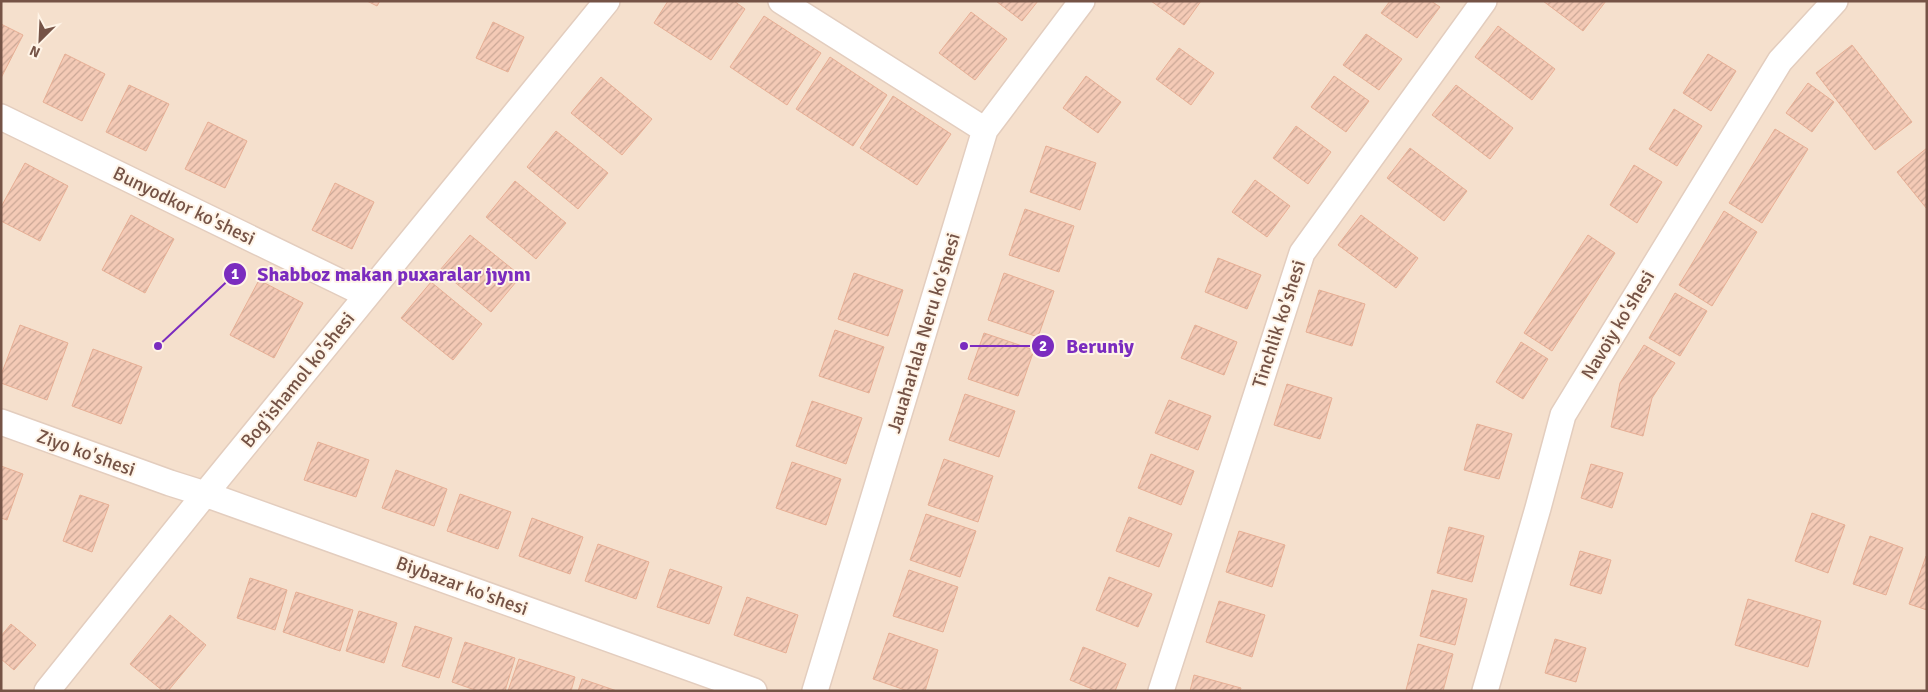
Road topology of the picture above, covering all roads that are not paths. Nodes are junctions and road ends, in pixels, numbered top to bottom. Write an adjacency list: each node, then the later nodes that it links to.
1 (607, 1): 8 (street, Bog'ishamol ko'shesi)
2 (781, 1): 7 (street)
3 (1082, 1): 7 (street, Jauaharlala Neru ko'shesi)
4 (1484, 1): 15 (street, Tinchlik ko'shesi)
5 (1835, 1): 16 (street, Navoiy ko'shesi)
6 (1, 117): 8 (street, Bunyodkor ko'shesi)
7 (985, 130): 14 (street, Jauaharlala Neru ko'shesi)
8 (367, 295): 11 (street, Bog'ishamol ko'shesi)
9 (1, 422): 10 (street, Ziyo ko'shesi)
10 (170, 483): 11 (street, Biybazar ko'shesi)
11 (205, 494): 12 (street, Bog'ishamol ko'shesi); 13 (street, Biybazar ko'shesi)
12 (47, 691)
13 (754, 691)
14 (815, 691)
15 (1161, 691)
16 (1484, 691)

